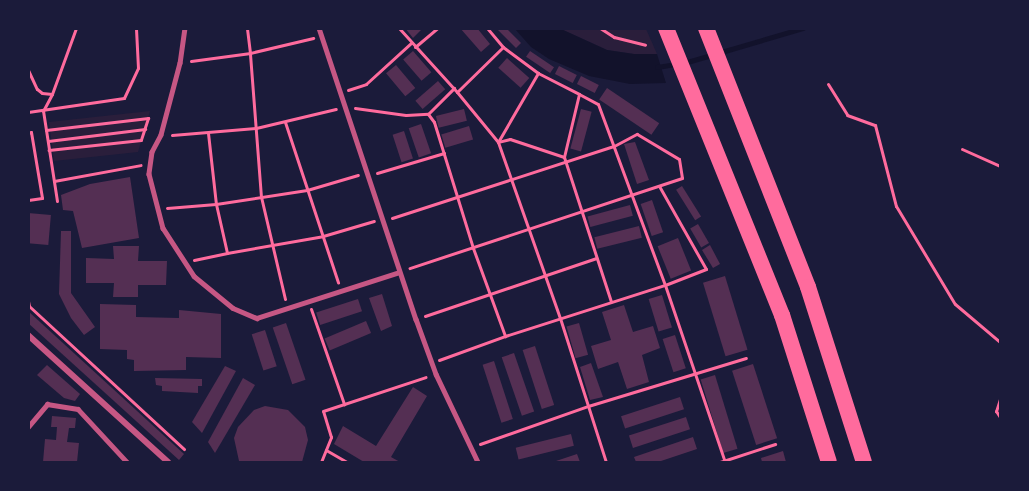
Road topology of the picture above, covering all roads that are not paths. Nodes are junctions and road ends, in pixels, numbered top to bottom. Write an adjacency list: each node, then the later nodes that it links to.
1 (184, 28): 5 (lane)
2 (319, 28): 5 (lane)
3 (666, 28): 11 (highway)
4 (706, 28): 12 (highway)
5 (399, 272): 10 (lane)
6 (28, 335): 9 (street)
7 (28, 426): 8 (lane)
8 (127, 462)
9 (168, 462)
10 (478, 462)
11 (830, 462)
12 (864, 462)

